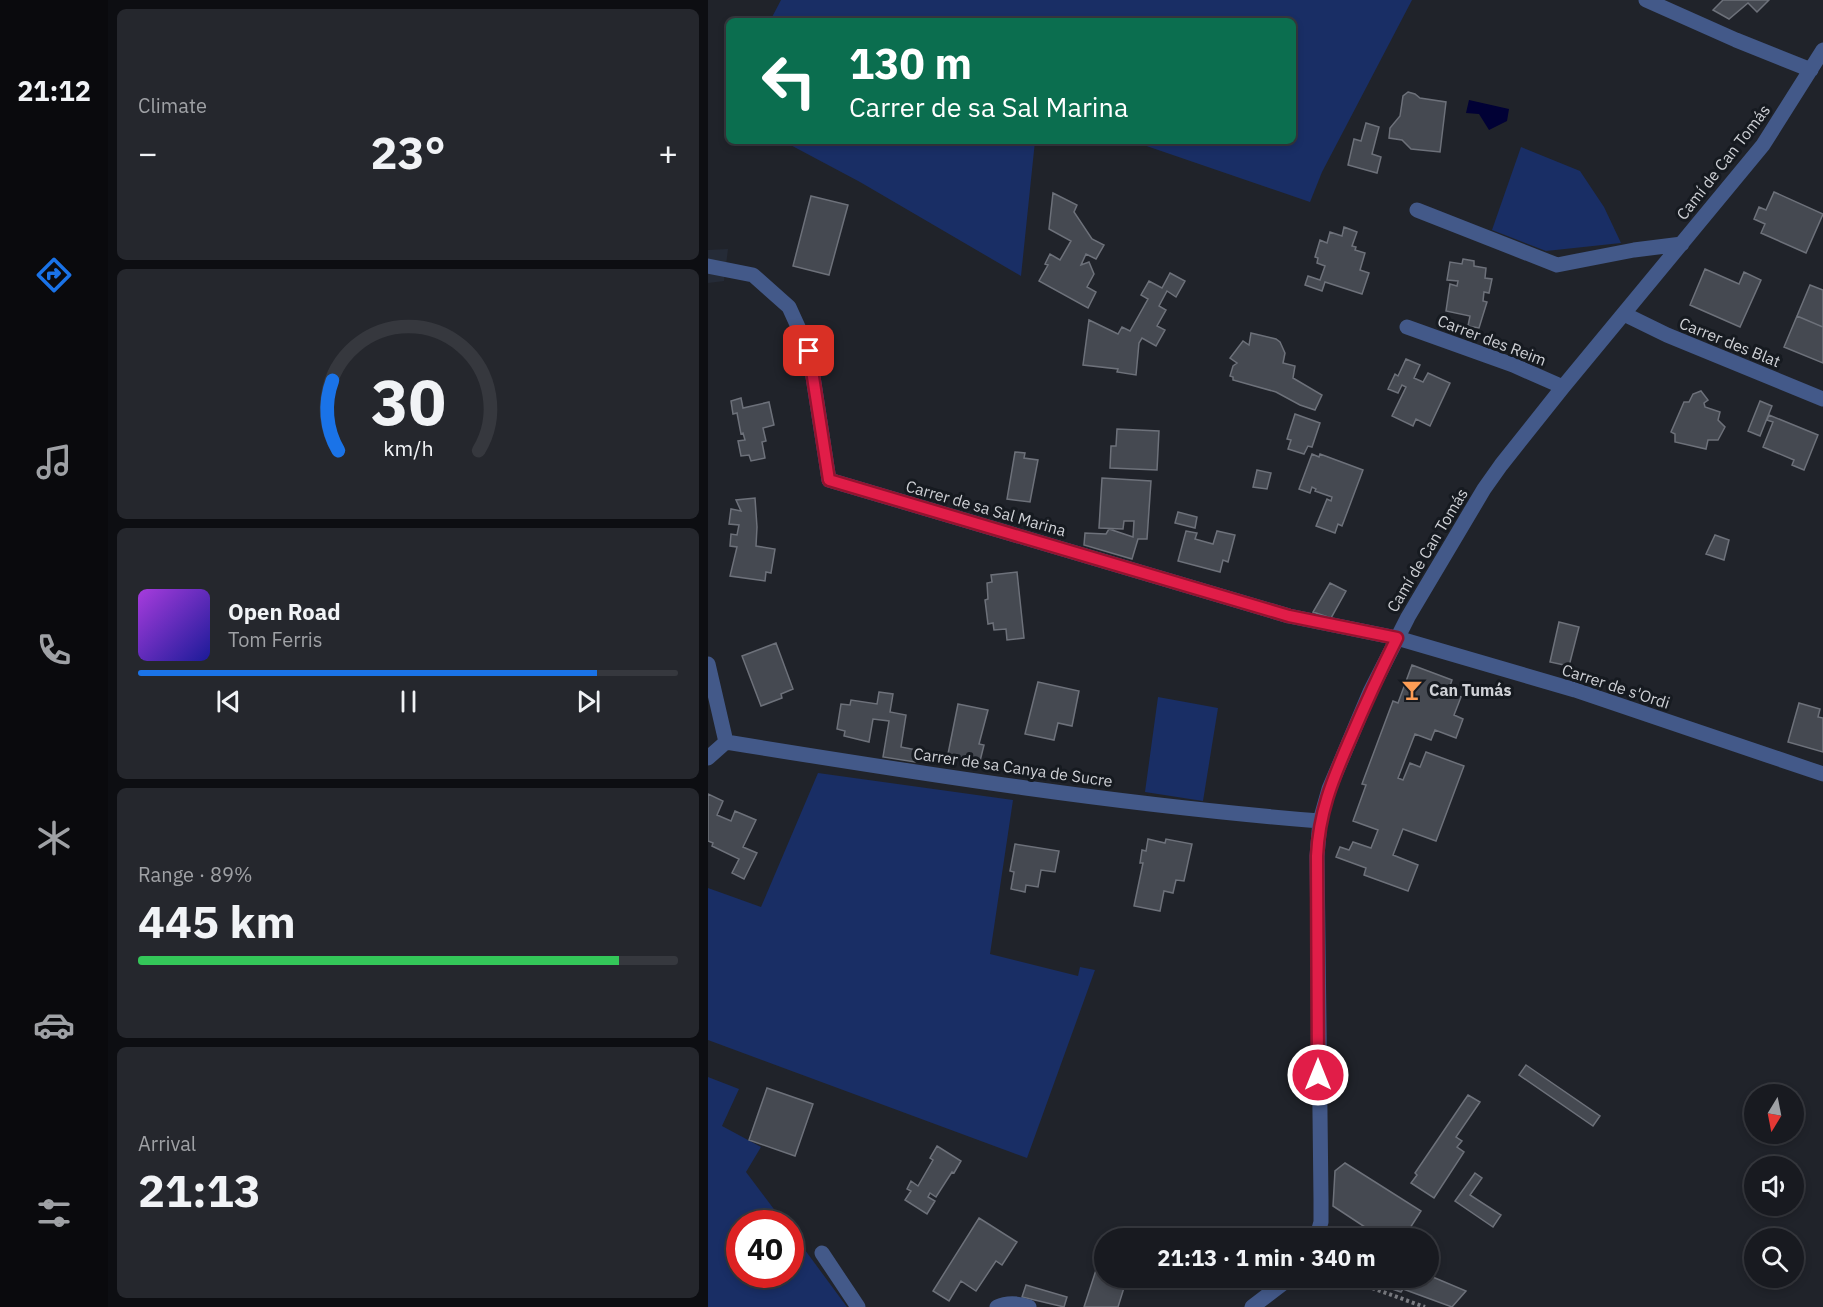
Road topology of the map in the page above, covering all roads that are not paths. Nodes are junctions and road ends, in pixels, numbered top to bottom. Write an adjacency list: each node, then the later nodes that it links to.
1 (1646, 0): 3 (street)
2 (1823, 50): 3 (street, Camí de Can Tomás)
3 (1811, 69): 5 (street, Camí de Can Tomás)
4 (1417, 210): 5 (street)
5 (1682, 244): 7 (street, Camí de Can Tomás)
6 (708, 266): 11 (street, Carrer de sa Sal Marina)
7 (1624, 314): 9 (street, Camí de Can Tomás); 10 (street, Carrer des Blat)
8 (1407, 327): 9 (street, Carrer des Reim)
9 (1563, 387): 11 (street, Camí de Can Tomás)
10 (1823, 399)
11 (1397, 638): 15 (street, Carrer de s'Ordi); 16 (street, Camí de Can Tomás)
12 (708, 664): 13 (street)
13 (726, 742): 14 (street); 16 (street, Carrer de sa Canya de Sucre)
14 (708, 758)
15 (1823, 774)
16 (1320, 822): 17 (street, Camí de Can Tomás)
17 (1319, 1228)
18 (822, 1253): 20 (street)
19 (1277, 1288): 23 (street)
20 (858, 1307)
21 (997, 1307): 22 (street)
22 (1029, 1307)
23 (1252, 1307)

